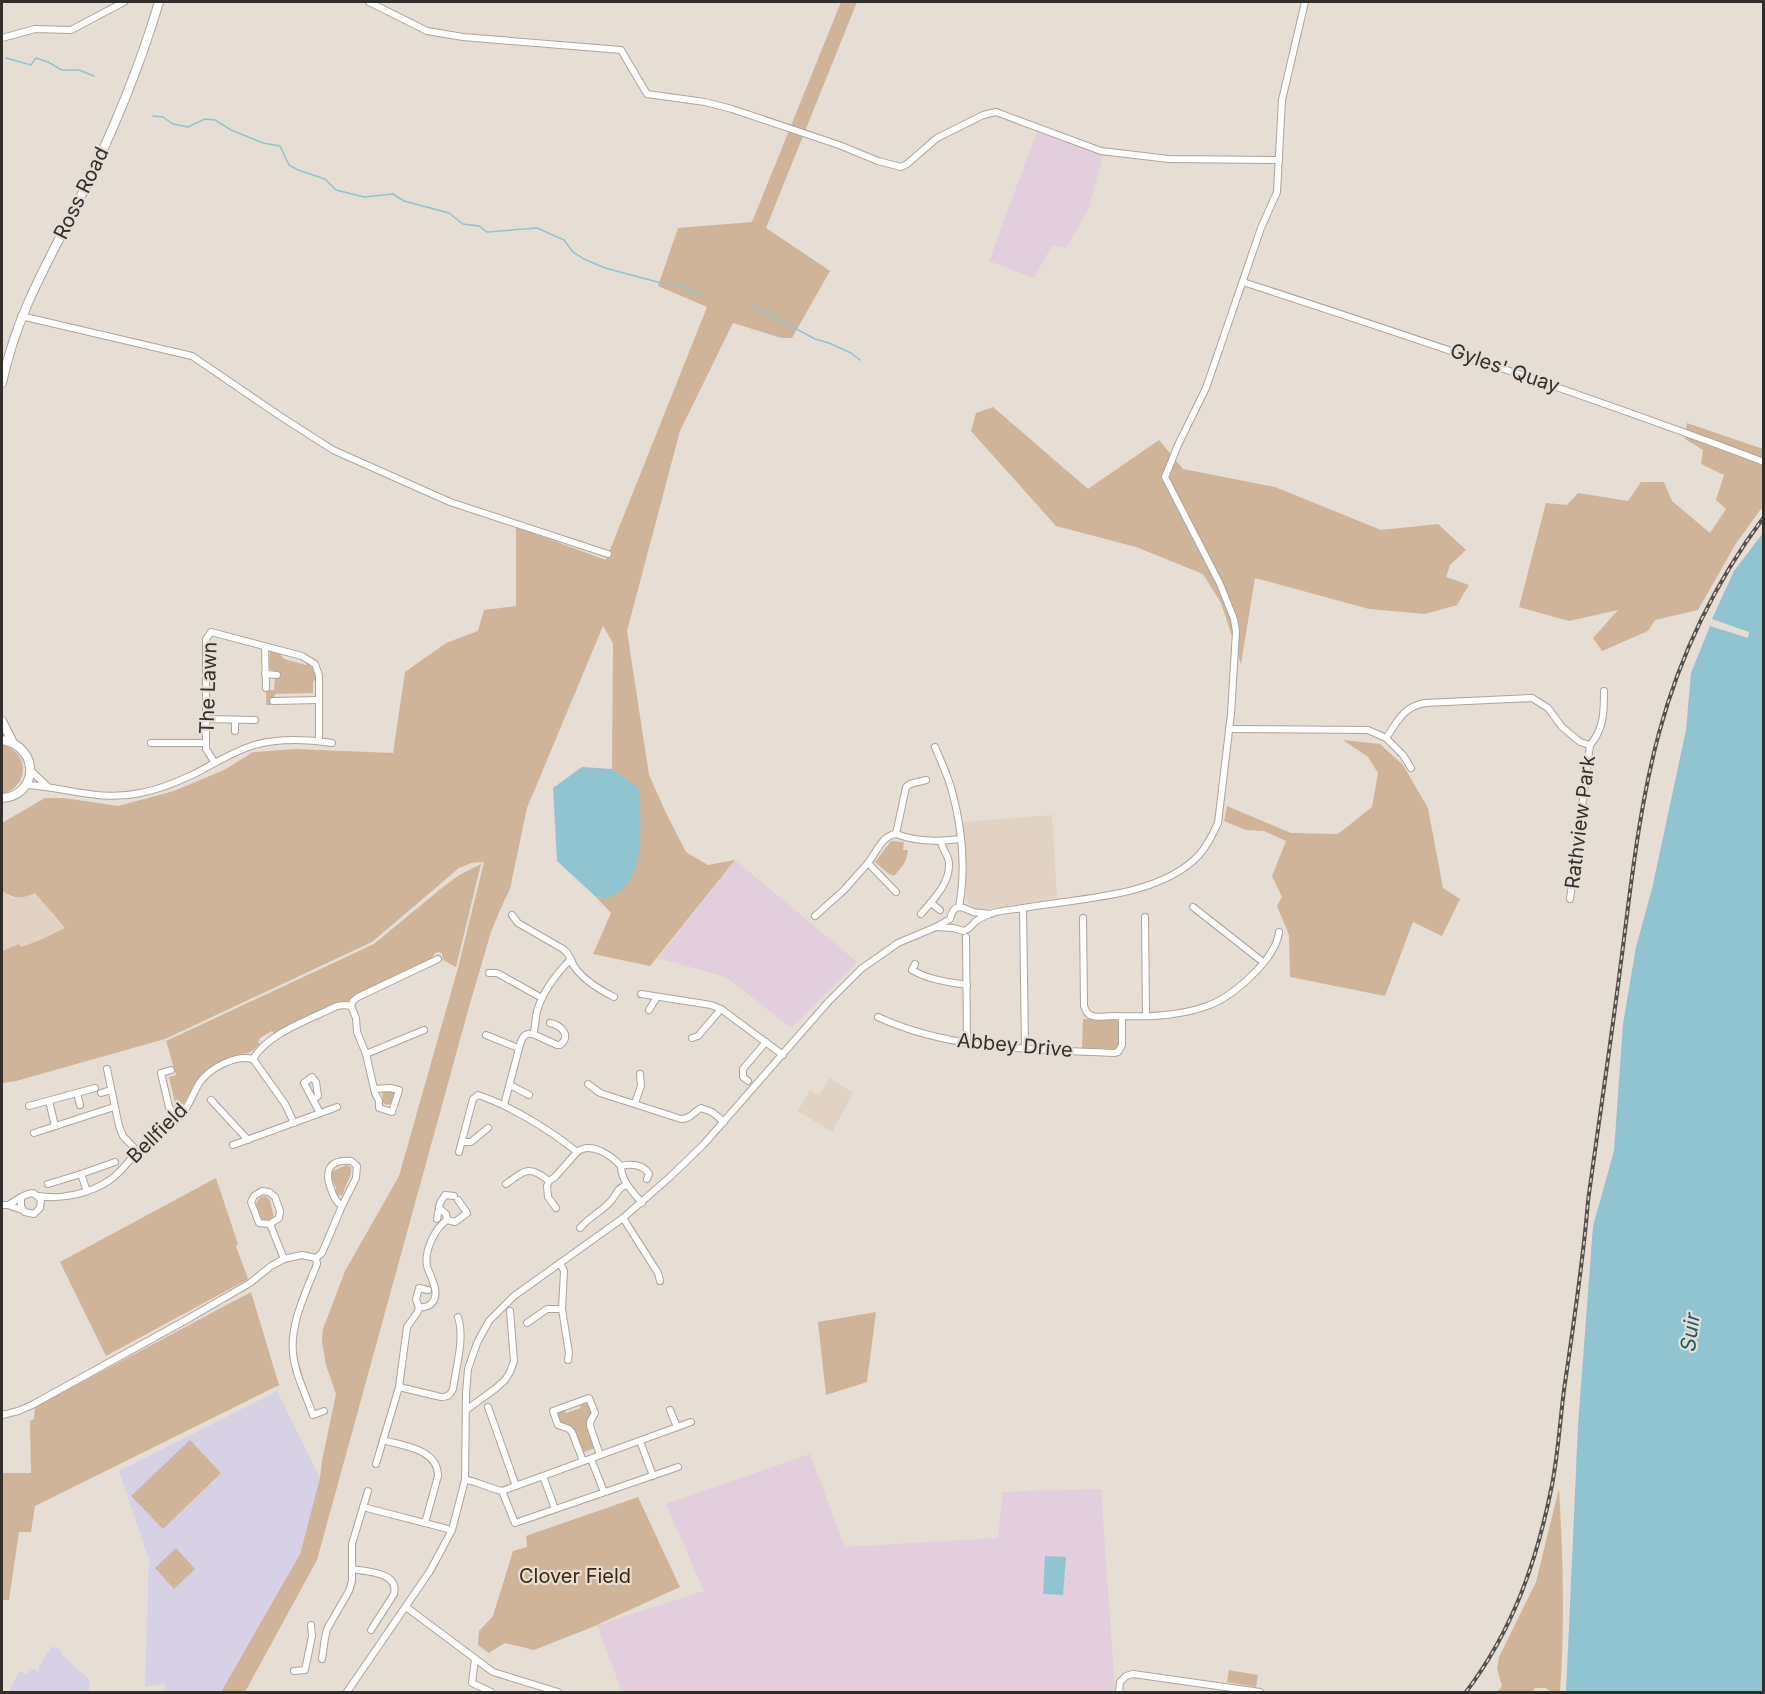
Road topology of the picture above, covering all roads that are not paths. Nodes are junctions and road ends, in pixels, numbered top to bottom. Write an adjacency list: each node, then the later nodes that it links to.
1 (124, 2): 5 (street)
2 (159, 2): 8 (main road, Ross Road)
3 (369, 2): 6 (street)
4 (1305, 2): 6 (street)
5 (2, 38)
6 (1279, 160): 7 (street)
7 (1243, 282): 10 (street, Gyles' Quay); 23 (street)
8 (21, 316): 9 (main road, Ross Road); 11 (street)
9 (2, 383)
10 (1764, 462)
11 (608, 554)
12 (265, 646): 13 (street); 17 (street, The Lawn); 19 (street, The Lawn)
13 (265, 674): 14 (street); 15 (street)
14 (277, 675)
15 (266, 688)
16 (1604, 691): 32 (street, Rathview Park)
17 (319, 700): 18 (street); 28 (street, The Lawn)
18 (273, 701)
19 (207, 719): 20 (street); 30 (street, The Lawn)
20 (235, 720): 21 (street); 24 (street)
21 (255, 720)
22 (2, 722): 27 (main road)
23 (1229, 729): 25 (street); 51 (street)
24 (235, 731)
25 (1386, 738): 32 (street, Rathview Park); 35 (street)
26 (2, 740): 27 (main road)
27 (12, 741): 36 (main road)
28 (319, 741): 31 (street); 34 (street)
29 (151, 742): 30 (street)
30 (206, 743): 34 (street, The Lawn)
31 (332, 743)
32 (1590, 745): 47 (street, Rathview Park)
33 (935, 747): 43 (street)
34 (215, 763): 39 (street)
35 (1411, 768)
36 (30, 770): 38 (main road); 39 (street)
37 (926, 780): 42 (street)
38 (26, 785): 39 (street); 40 (main road)
39 (48, 786)
40 (5, 798): 41 (main road)
41 (2, 804)
42 (898, 835): 44 (street); 45 (street)
43 (960, 839): 44 (street); 49 (street)
44 (941, 841): 48 (street)
45 (868, 863): 46 (street); 57 (street)
46 (896, 892)
47 (1570, 899)
48 (931, 903): 52 (street); 54 (street)
49 (962, 907): 53 (street); 60 (street)
50 (1193, 907): 68 (street)
51 (1023, 908): 55 (street); 92 (street)
52 (940, 910)
53 (972, 912): 55 (street); 61 (street)
54 (921, 914)
55 (990, 914): 61 (street)
56 (512, 915): 67 (street)
57 (815, 916)
58 (1144, 917): 79 (street)
59 (1083, 918): 81 (street)
60 (950, 919): 62 (street); 63 (street)
61 (974, 922): 63 (street)
62 (936, 927): 63 (street); 94 (street)
63 (953, 928)
64 (1279, 932): 68 (street)
65 (966, 937): 71 (street)
66 (438, 959): 76 (street)
67 (571, 959): 73 (street); 75 (street)
68 (1263, 962): 79 (street)
69 (915, 964): 71 (street)
70 (489, 973): 75 (street)
71 (966, 985): 88 (street)
72 (641, 994): 74 (street)
73 (614, 997)
74 (657, 997): 77 (street); 78 (street)
75 (542, 998): 84 (street)
76 (351, 1006): 93 (street); 95 (street)
77 (721, 1009): 86 (street); 87 (street)
78 (649, 1010)
79 (1146, 1016): 81 (street)
80 (878, 1017): 88 (street, Abbey Drive)
81 (1122, 1017): 92 (street, Abbey Drive)
82 (550, 1023): 89 (street)
83 (424, 1030): 93 (street)
84 (533, 1034): 89 (street); 90 (street)
85 (486, 1035): 90 (street)
86 (692, 1038)
87 (766, 1042): 94 (street); 99 (street)
88 (967, 1042): 92 (street, Abbey Drive)
89 (557, 1045): 91 (street)
90 (518, 1048): 101 (street)
91 (568, 1049)
92 (1025, 1049)
93 (366, 1054): 103 (street)
94 (783, 1055): 117 (street)
95 (253, 1059): 116 (street, Bellfield); 118 (street)
96 (106, 1069): 102 (street)
97 (171, 1070): 116 (street)
98 (640, 1074): 109 (street)
99 (748, 1081)
100 (588, 1084): 109 (street)
101 (510, 1085): 105 (street); 111 (street)
102 (111, 1090): 104 (street); 113 (street)
103 (375, 1091): 103 (street)
104 (77, 1093): 108 (street); 110 (street)
105 (529, 1095)
106 (211, 1100): 122 (street)
107 (313, 1100): 115 (street)
108 (49, 1101): 112 (street); 119 (street)
109 (635, 1103): 117 (street)
110 (80, 1105)
111 (504, 1105): 123 (street); 127 (street)
112 (29, 1106)
113 (114, 1107): 119 (street); 125 (street)
114 (337, 1107): 115 (street)
115 (320, 1113): 118 (street)
116 (178, 1118): 125 (street, Bellfield)
117 (724, 1122): 140 (street)
118 (294, 1123): 122 (street)
119 (55, 1126): 121 (street)
120 (488, 1128): 123 (street)
121 (34, 1133)
122 (248, 1140): 124 (street)
123 (462, 1142): 126 (street)
124 (233, 1145)
125 (137, 1151): 136 (street, Bellfield)
126 (459, 1152)
127 (578, 1152): 129 (street); 132 (street)
128 (115, 1162): 130 (street)
129 (621, 1166): 131 (street); 135 (street)
130 (81, 1174): 133 (street); 136 (street)
131 (646, 1179)
132 (549, 1181): 134 (street); 145 (street)
133 (48, 1184)
134 (506, 1184)
135 (626, 1185): 140 (street); 151 (street)
136 (87, 1191): 139 (street, Bellfield)
137 (39, 1196): 138 (street); 139 (street, Bellfield); 142 (street)
138 (21, 1198): 141 (street); 146 (street)
139 (51, 1198): 142 (street, Bellfield)
140 (642, 1203): 147 (street)
141 (5, 1205): 146 (street)
142 (41, 1206): 146 (street)
143 (342, 1206): 143 (street); 152 (street)
144 (439, 1208): 148 (street); 149 (street); 149 (street)
145 (555, 1208)
146 (22, 1210)
147 (623, 1218): 154 (street); 155 (street)
148 (437, 1219)
149 (447, 1220): 157 (street)
150 (270, 1224): 150 (street); 153 (street)
151 (580, 1228)
152 (316, 1258): 153 (street); 167 (street)
153 (284, 1259): 168 (street)
154 (560, 1263): 158 (street); 165 (street)
155 (660, 1281)
156 (428, 1290): 157 (street)
157 (418, 1308): 163 (street)
158 (562, 1309): 161 (street); 162 (street)
159 (510, 1311): 165 (street)
160 (458, 1317): 163 (street)
161 (527, 1323)
162 (568, 1360)
163 (399, 1387): 171 (street)
164 (488, 1407): 181 (street)
165 (466, 1410): 180 (street)
166 (670, 1410): 170 (street)
167 (324, 1411)
168 (2, 1415)
169 (691, 1422): 170 (street)
170 (677, 1427): 172 (street)
171 (383, 1440): 176 (street); 187 (street)
172 (640, 1441): 173 (street); 179 (street)
173 (600, 1455): 174 (street); 175 (street)
174 (591, 1458): 175 (street); 184 (street)
175 (583, 1461): 178 (street)
176 (376, 1464)
177 (678, 1467): 179 (street)
178 (543, 1476): 181 (street); 186 (street)
179 (653, 1476): 184 (street)
180 (465, 1480): 183 (street); 188 (street)
181 (516, 1485): 183 (street)
182 (368, 1491): 185 (street)
183 (500, 1491): 186 (street)
184 (603, 1492): 186 (street)
185 (363, 1507): 187 (street); 189 (street)
186 (555, 1509)
187 (425, 1523): 188 (street)
188 (452, 1530): 190 (street)
189 (352, 1569): 192 (street); 193 (street)
190 (406, 1607): 194 (street); 196 (street)
191 (311, 1625): 193 (street)
192 (371, 1630)
193 (309, 1652): 195 (street)
194 (475, 1659): 197 (street); 198 (street)
195 (294, 1671)
196 (347, 1692)
197 (491, 1692)
198 (558, 1692)
199 (1119, 1692): 200 (street)
200 (1260, 1692)

